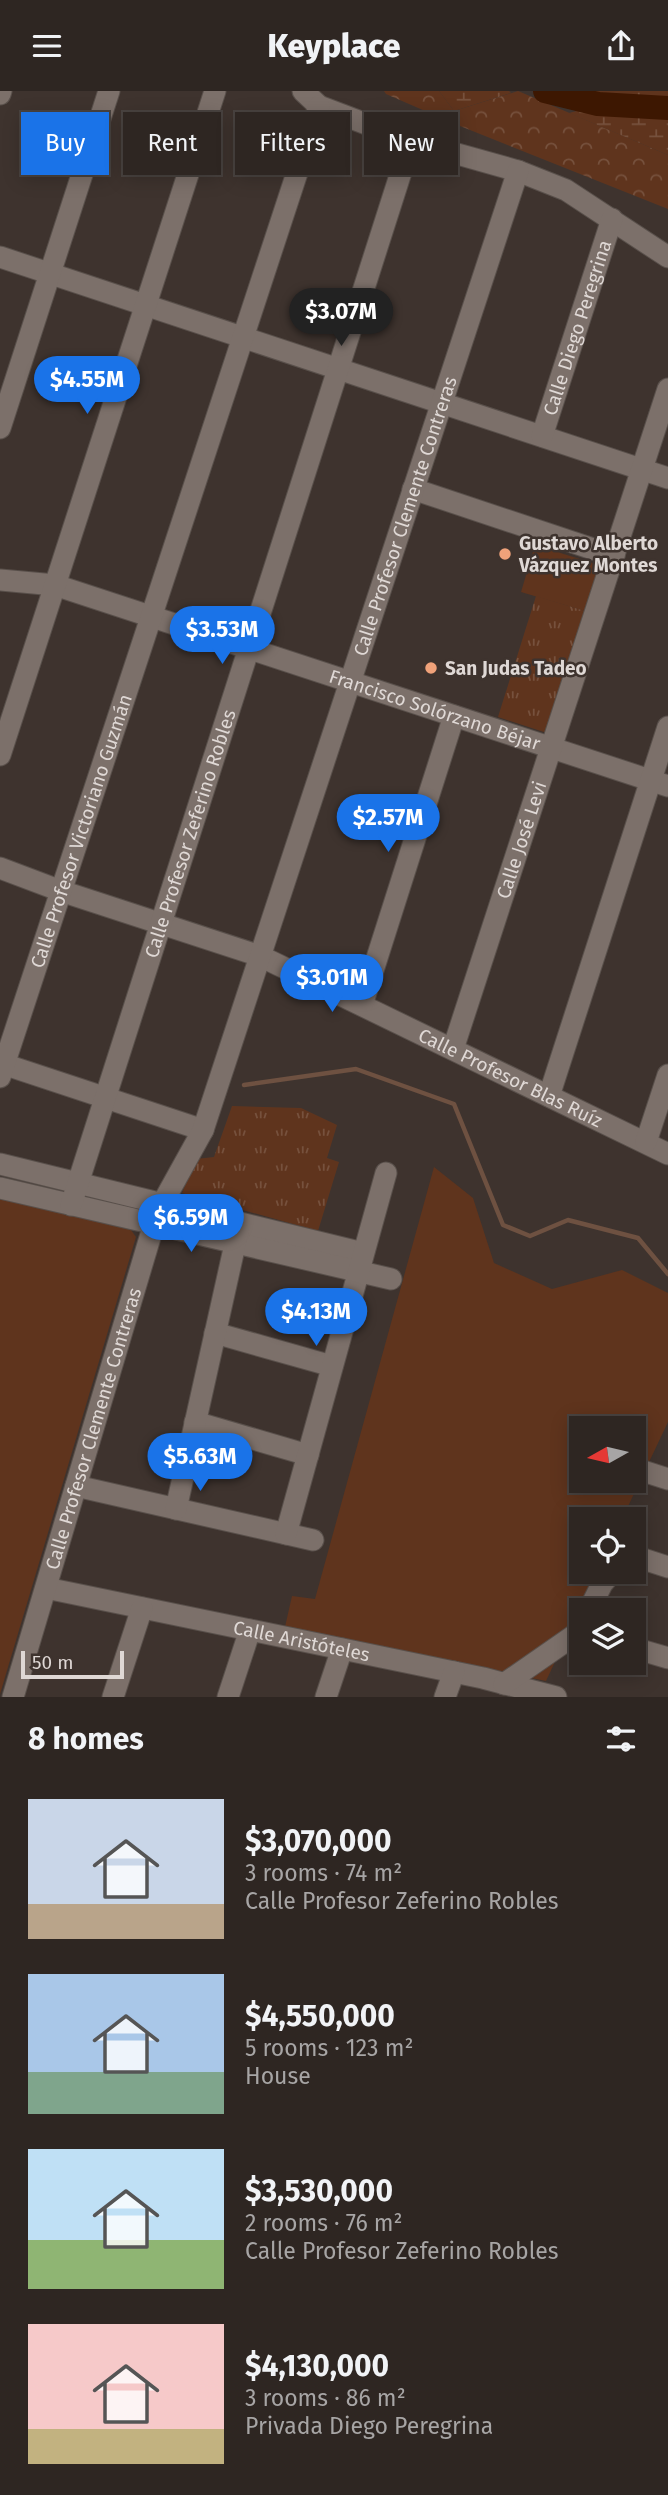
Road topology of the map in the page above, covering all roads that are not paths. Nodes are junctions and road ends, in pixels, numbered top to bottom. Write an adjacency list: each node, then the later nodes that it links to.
1 (109, 91): 12 (street)
2 (215, 91): 13 (street)
3 (303, 91): 4 (street)
4 (320, 106): 5 (street); 14 (street, Calle Profesor Victoriano Guzmán)
5 (364, 123)
6 (458, 154): 7 (street)
7 (518, 171): 9 (street); 17 (street, Calle Profesor Clemente Contreras)
8 (400, 175): 15 (street, Calle Profesor Zeferino Robles)
9 (612, 219): 11 (street); 19 (street, Calle Diego Peregrina)
10 (0, 257): 12 (street)
11 (668, 257)
12 (50, 274): 13 (street); 18 (street)
13 (145, 305): 14 (street); 25 (street)
14 (243, 337): 15 (street); 26 (street, Calle Profesor Victoriano Guzmán)
15 (339, 369): 17 (street); 27 (street, Calle Profesor Zeferino Robles)
16 (668, 389): 20 (street, Calle José Levi)
17 (442, 403): 19 (street); 22 (street, Calle Profesor Clemente Contreras)
18 (0, 428)
19 (542, 436): 20 (street)
20 (642, 469): 21 (street); 23 (street, Calle José Levi)
21 (668, 478)
22 (413, 489): 23 (street); 28 (street, Calle Profesor Clemente Contreras)
23 (614, 556): 31 (street, Calle José Levi)
24 (0, 580): 25 (street, Francisco Solórzano Béjar)
25 (55, 585): 26 (street, Francisco Solórzano Béjar); 32 (street)
26 (151, 616): 27 (street, Francisco Solórzano Béjar); 35 (street, Calle Profesor Victoriano Guzmán)
27 (250, 649): 28 (street, Francisco Solórzano Béjar); 36 (street, Calle Profesor Zeferino Robles)
28 (350, 682): 29 (street, Francisco Solórzano Béjar); 37 (street, Calle Profesor Clemente Contreras)
29 (454, 716): 31 (street, Francisco Solórzano Béjar); 38 (street)
30 (668, 727): 33 (street)
31 (551, 747): 33 (street, Francisco Solórzano Béjar); 39 (street, Calle José Levi)
32 (0, 755)
33 (659, 783): 43 (street)
34 (0, 868): 35 (street, Calle Profesor Blas Ruíz)
35 (61, 891): 36 (street, Calle Profesor Blas Ruíz); 40 (street, Calle Profesor Victoriano Guzmán)
36 (161, 924): 37 (street, Calle Profesor Blas Ruíz); 42 (street, Calle Profesor Zeferino Robles)
37 (260, 956): 38 (street, Calle Profesor Blas Ruíz); 44 (street, Calle Profesor Clemente Contreras)
38 (362, 1005): 39 (street, Calle Profesor Blas Ruíz)
39 (453, 1049): 43 (street, Calle Profesor Blas Ruíz)
40 (1, 1068): 42 (street)
41 (668, 1075): 45 (street)
42 (106, 1096): 44 (street); 49 (street, Calle Profesor Zeferino Robles)
43 (550, 1096): 45 (street, Calle Profesor Blas Ruíz)
44 (203, 1130): 52 (street, Calle Profesor Clemente Contreras)
45 (646, 1142): 46 (street, Calle Profesor Blas Ruíz)
46 (668, 1153)
47 (0, 1164): 49 (street)
48 (386, 1173): 54 (street)
49 (78, 1183): 51 (street, Calle Profesor Zeferino Robles); 52 (street)
50 (0, 1188): 51 (street)
51 (71, 1205): 52 (street)
52 (158, 1214): 53 (street); 62 (street, Calle Profesor Clemente Contreras)
53 (238, 1233): 54 (street); 56 (street)
54 (361, 1262): 55 (street); 57 (street)
55 (391, 1279)
56 (215, 1333): 57 (street); 58 (street)
57 (332, 1366): 59 (street)
58 (195, 1422): 59 (street); 63 (street)
59 (308, 1455): 64 (street)
60 (646, 1472): 61 (street)
61 (668, 1479)
62 (76, 1486): 63 (street); 68 (street, Calle Profesor Clemente Contreras)
63 (176, 1509): 64 (street)
64 (286, 1534): 65 (street)
65 (313, 1540)
66 (646, 1560): 67 (street)
67 (668, 1567)
68 (46, 1588): 69 (street, Calle Aristóteles); 78 (street, Calle Profesor Clemente Contreras)
69 (142, 1608): 70 (street, Calle Aristóteles); 79 (street)
70 (250, 1630): 72 (street, Calle Aristóteles); 80 (street)
71 (569, 1639): 76 (street)
72 (342, 1649): 75 (street, Calle Aristóteles); 81 (street)
73 (646, 1652): 74 (street)
74 (668, 1658)
75 (454, 1672): 77 (street, Calle Aristóteles); 82 (street)
76 (505, 1683): 77 (street, Calle Aristóteles); 83 (street, Calle Aristóteles)
77 (479, 1688)
78 (13, 1697)
79 (113, 1697)
80 (228, 1697)
81 (326, 1697)
82 (445, 1697)
83 (556, 1697)

